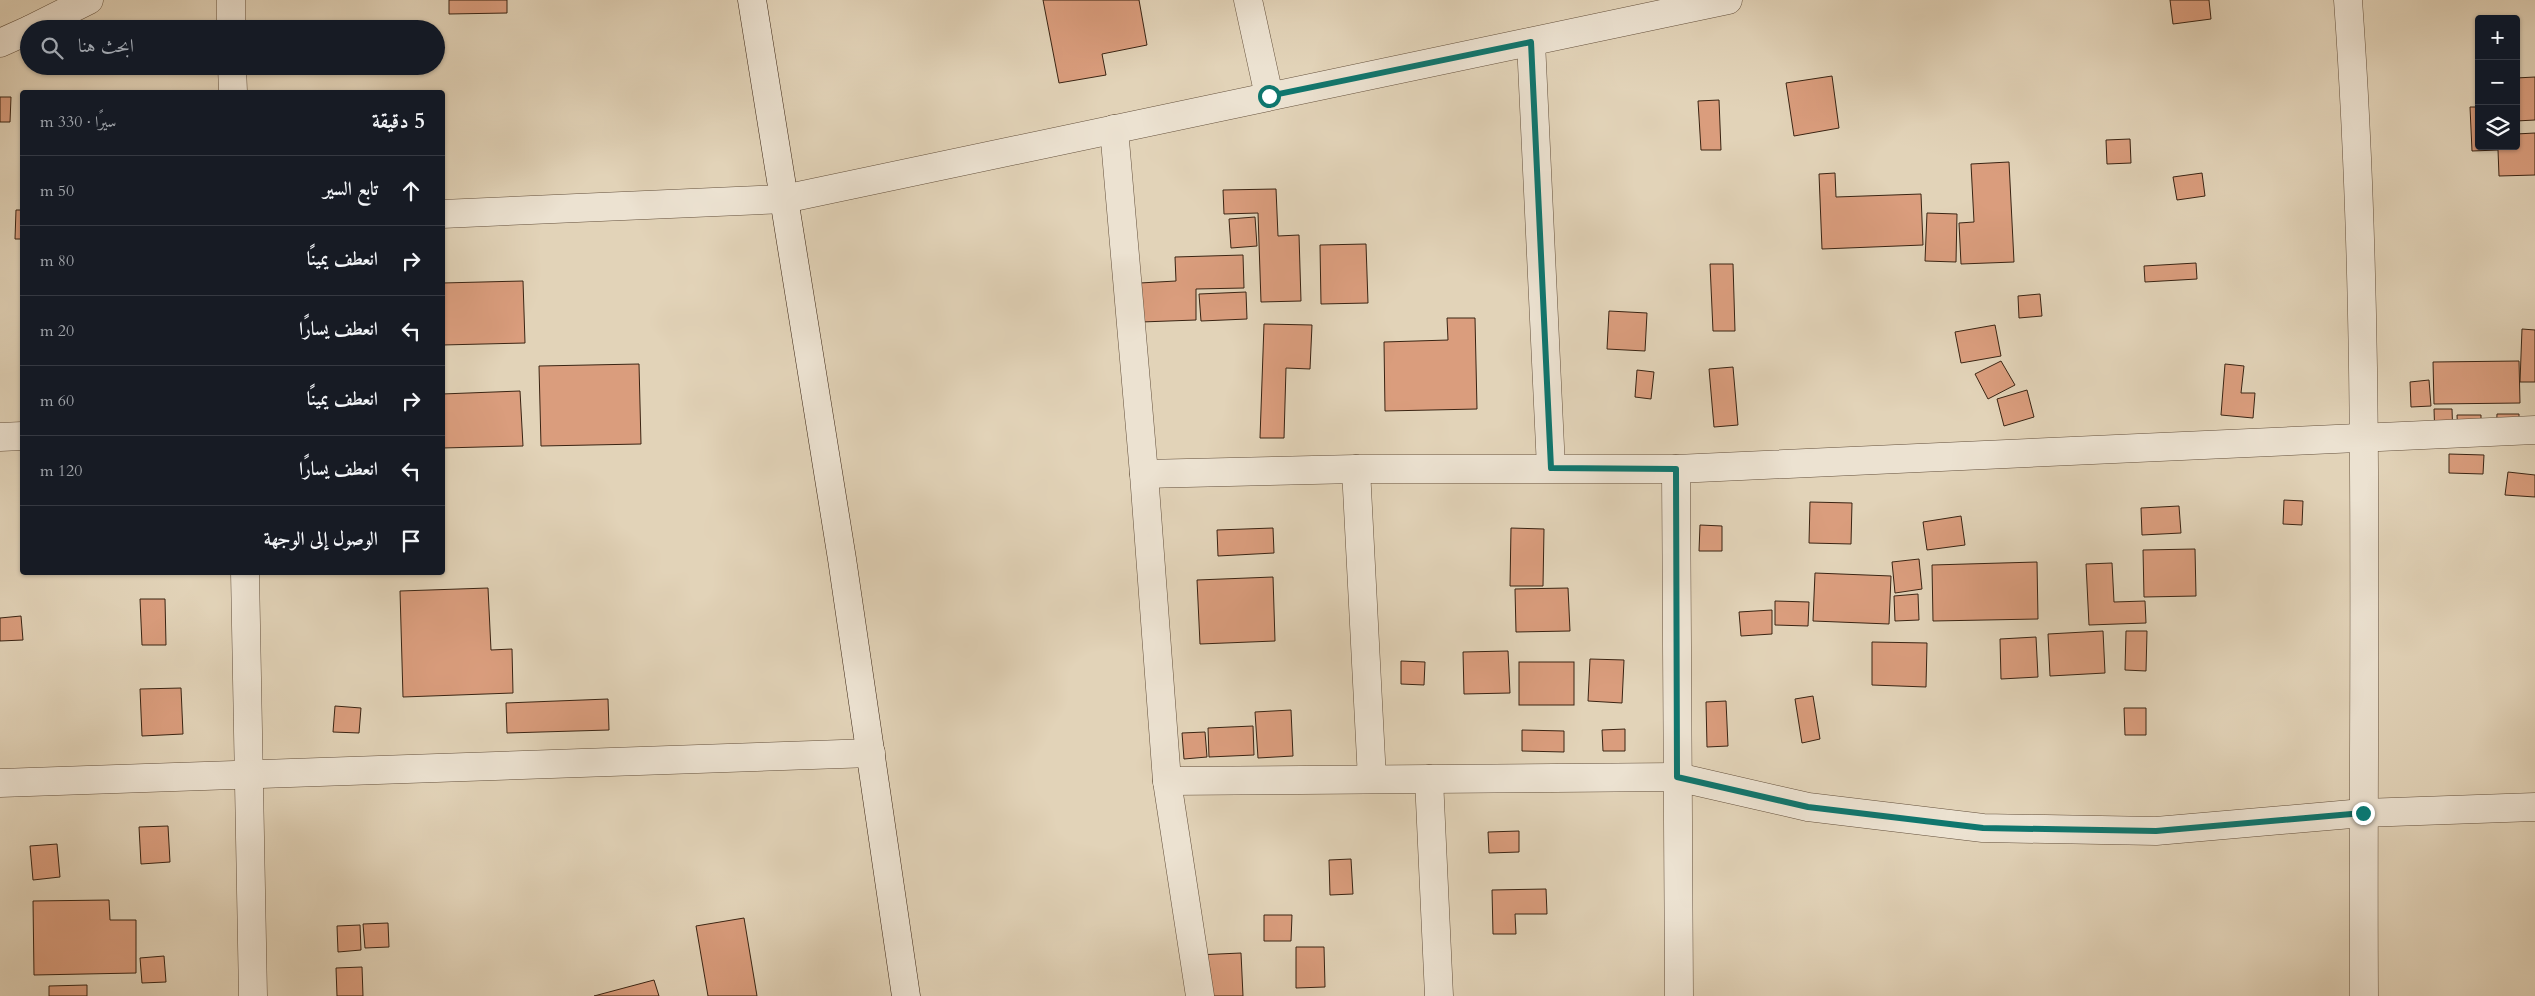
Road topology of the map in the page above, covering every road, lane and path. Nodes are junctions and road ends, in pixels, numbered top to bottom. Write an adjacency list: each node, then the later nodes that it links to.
1 (89, 0): 7 (street)
2 (231, 0): 8 (street)
3 (752, 0): 16 (street)
4 (1248, 0): 14 (street)
5 (1728, 0): 10 (street)
6 (2348, 0): 21 (street)
7 (48, 20)
8 (231, 20)
9 (20, 34): 11 (street)
10 (1531, 42): 14 (street); 22 (street)
11 (0, 43)
12 (232, 75): 13 (street)
13 (233, 90)
14 (1269, 96): 15 (street)
15 (1114, 130): 16 (street); 25 (street)
16 (784, 199): 17 (street); 27 (street)
17 (445, 214)
18 (2535, 430): 21 (street)
19 (20, 436): 20 (street)
20 (0, 437)
21 (2364, 439): 24 (street); 35 (street)
22 (1551, 468): 23 (street); 24 (street)
23 (1356, 469): 25 (street); 30 (street)
24 (1676, 469): 29 (street)
25 (1144, 474): 32 (street)
26 (245, 575): 28 (street)
27 (871, 753): 28 (street); 37 (street)
28 (250, 774): 33 (street); 36 (street)
29 (1677, 777): 31 (street); 35 (street); 40 (street)
30 (1372, 779): 31 (street); 32 (street)
31 (1429, 779): 39 (street)
32 (1167, 781): 38 (street)
33 (0, 783)
34 (2535, 807): 35 (street)
35 (2363, 813): 41 (street)
36 (253, 996)
37 (906, 996)
38 (1200, 996)
39 (1439, 996)
40 (1678, 996)
41 (2364, 996)

